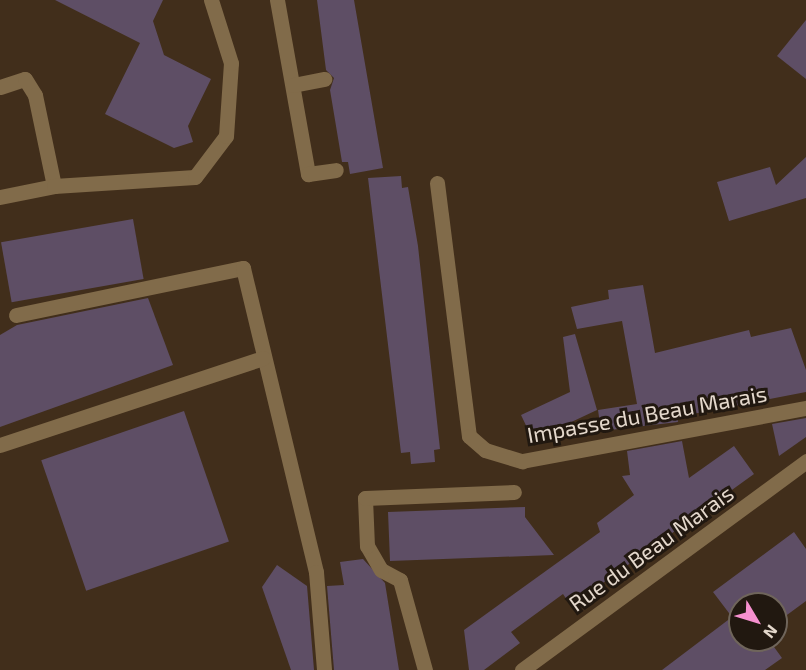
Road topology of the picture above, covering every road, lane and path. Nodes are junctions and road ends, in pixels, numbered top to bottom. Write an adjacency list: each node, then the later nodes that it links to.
1 (211, 0): 8 (street)
2 (277, 0): 4 (street)
3 (324, 80): 4 (street)
4 (293, 85): 6 (street)
5 (0, 87): 8 (street)
6 (336, 170)
7 (437, 183): 12 (street, Impasse du Beau Marais)
8 (54, 186): 9 (street)
9 (0, 197)
10 (16, 315): 11 (street)
11 (263, 358): 13 (street); 16 (street)
12 (806, 408)
13 (0, 445)
14 (806, 461): 18 (street, Rue du Beau Marais)
15 (514, 492): 17 (street)
16 (324, 670)
17 (425, 670)
18 (522, 670)

